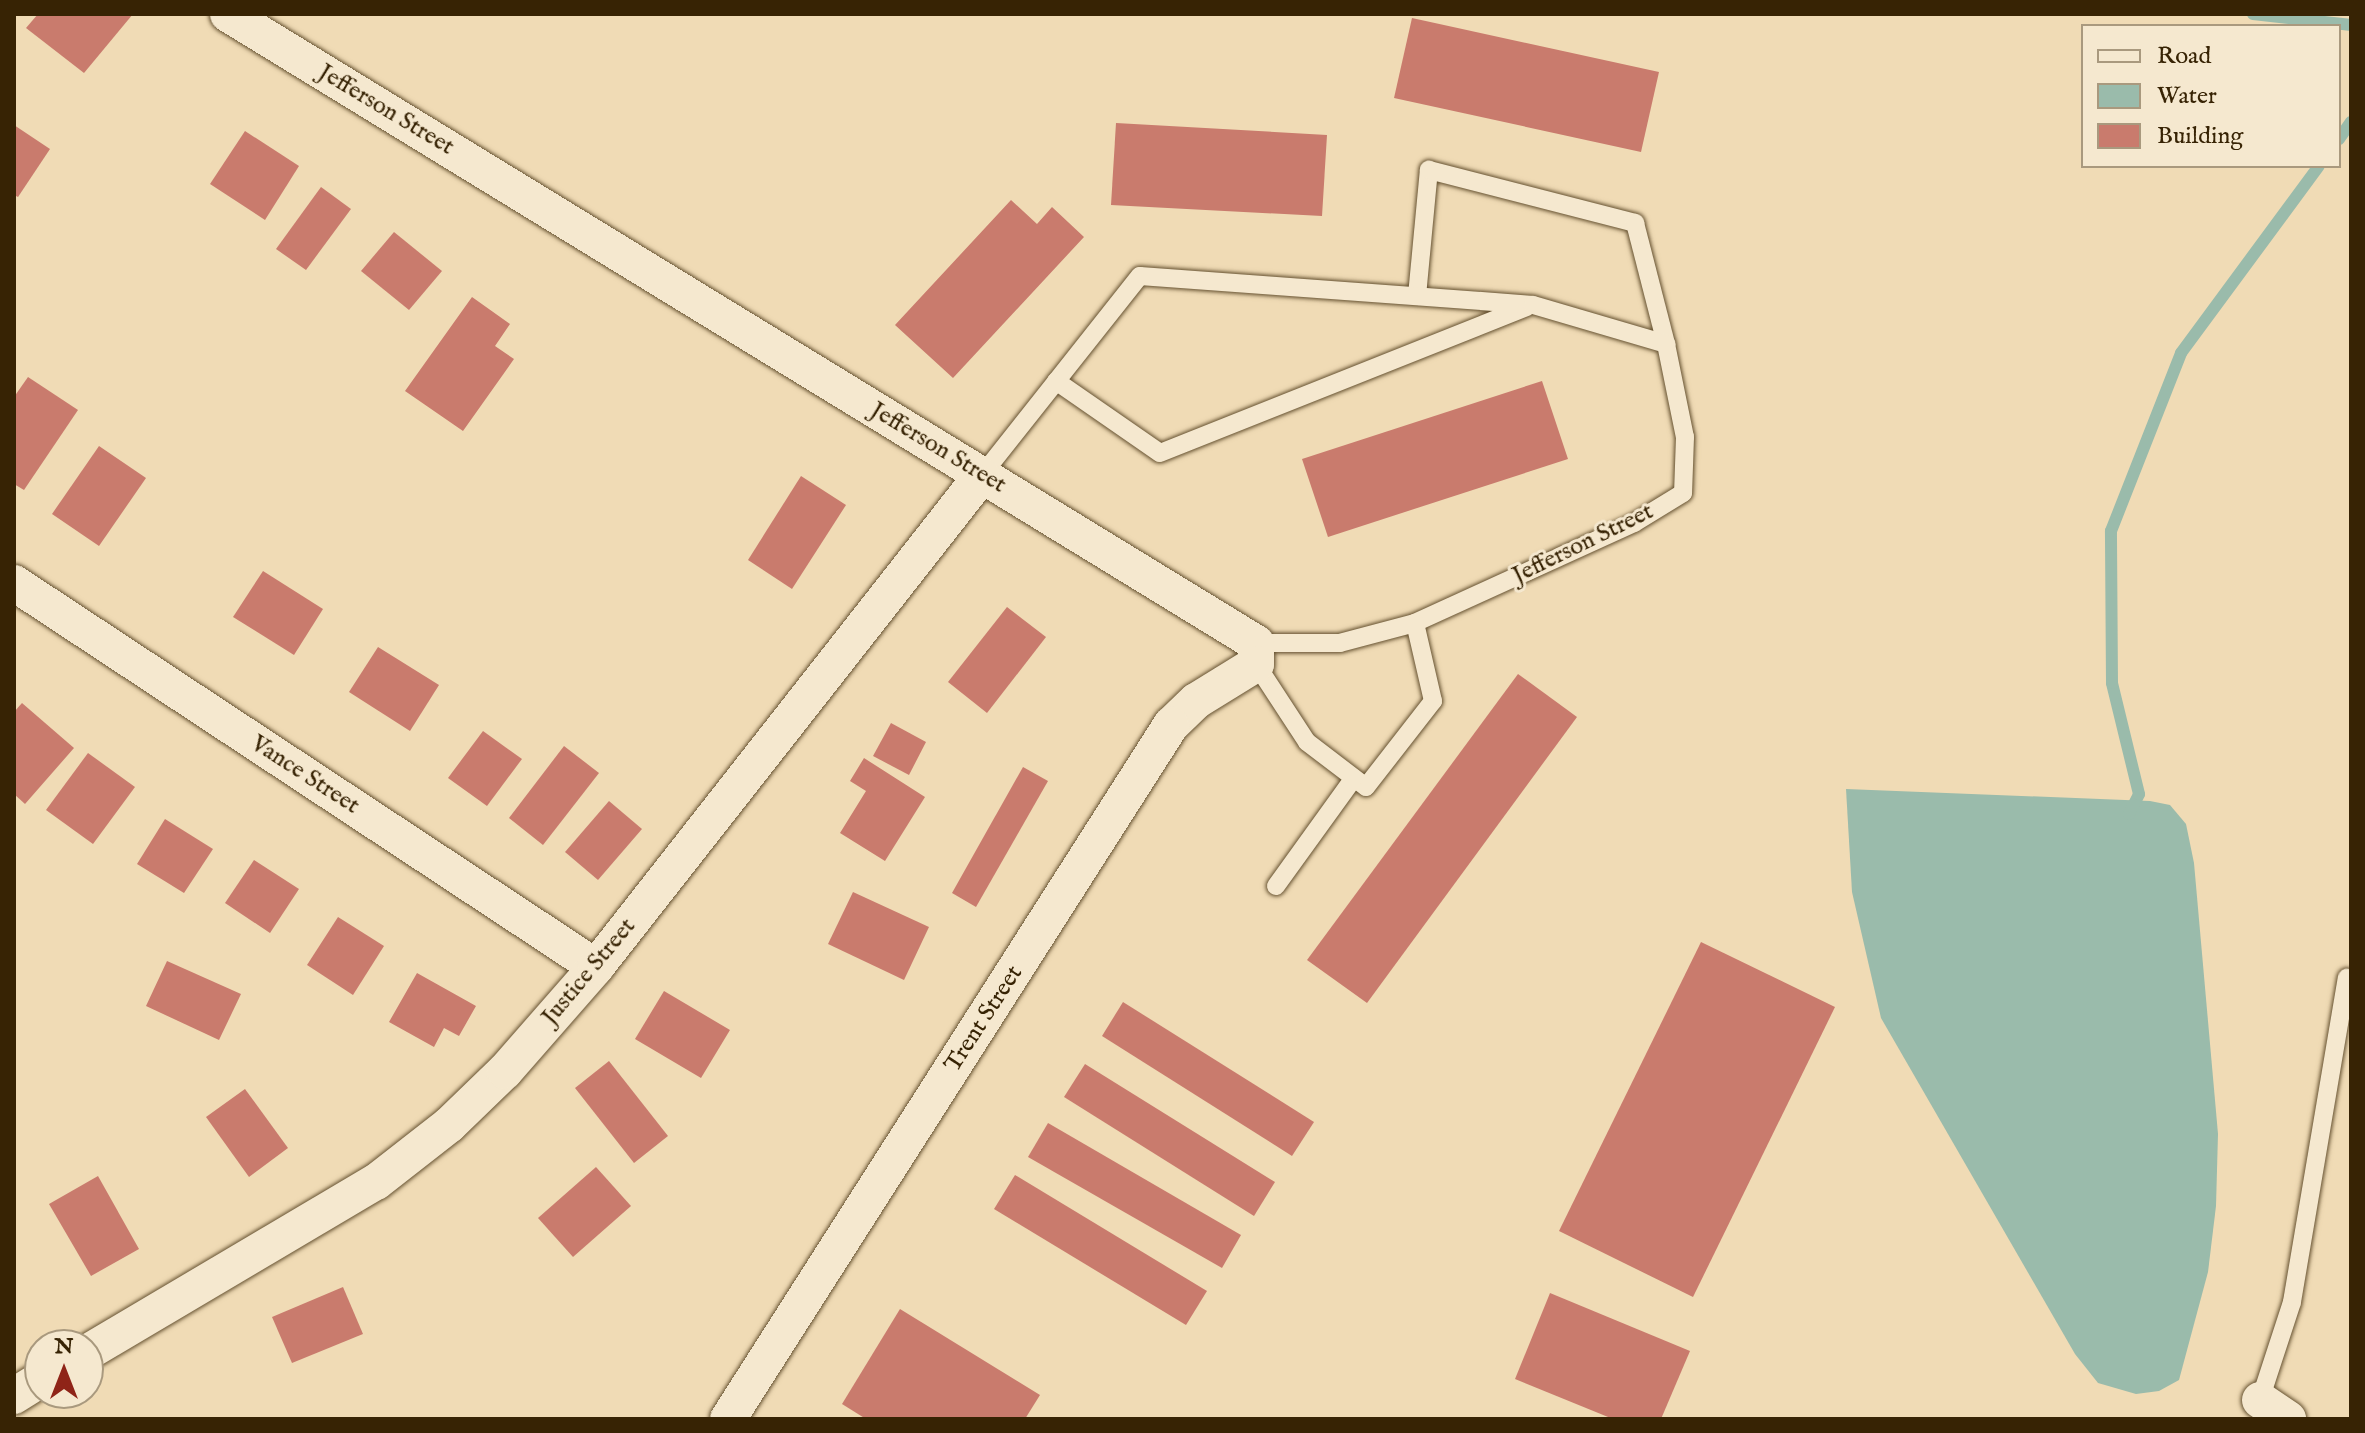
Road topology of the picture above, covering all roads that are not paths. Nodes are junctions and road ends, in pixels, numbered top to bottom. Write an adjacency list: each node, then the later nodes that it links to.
1 (228, 14): 6 (street, Jefferson Street)
2 (1417, 296): 3 (lane); 4 (lane); 5 (lane)
3 (1533, 305): 4 (lane); 5 (lane)
4 (1666, 344): 8 (lane, Jefferson Street)
5 (1056, 381): 6 (lane)
6 (982, 475): 9 (street, Jefferson Street); 12 (street, Justice Street)
7 (14, 583): 12 (street, Vance Street)
8 (1415, 623): 9 (lane, Jefferson Street); 10 (lane)
9 (1256, 654): 10 (lane); 16 (street, Trent Street)
10 (1354, 778): 11 (lane)
11 (1276, 886)
12 (596, 967): 14 (street, Justice Street)
13 (2347, 978): 15 (lane)
14 (104, 1343)
15 (2274, 1410)
16 (728, 1419)

